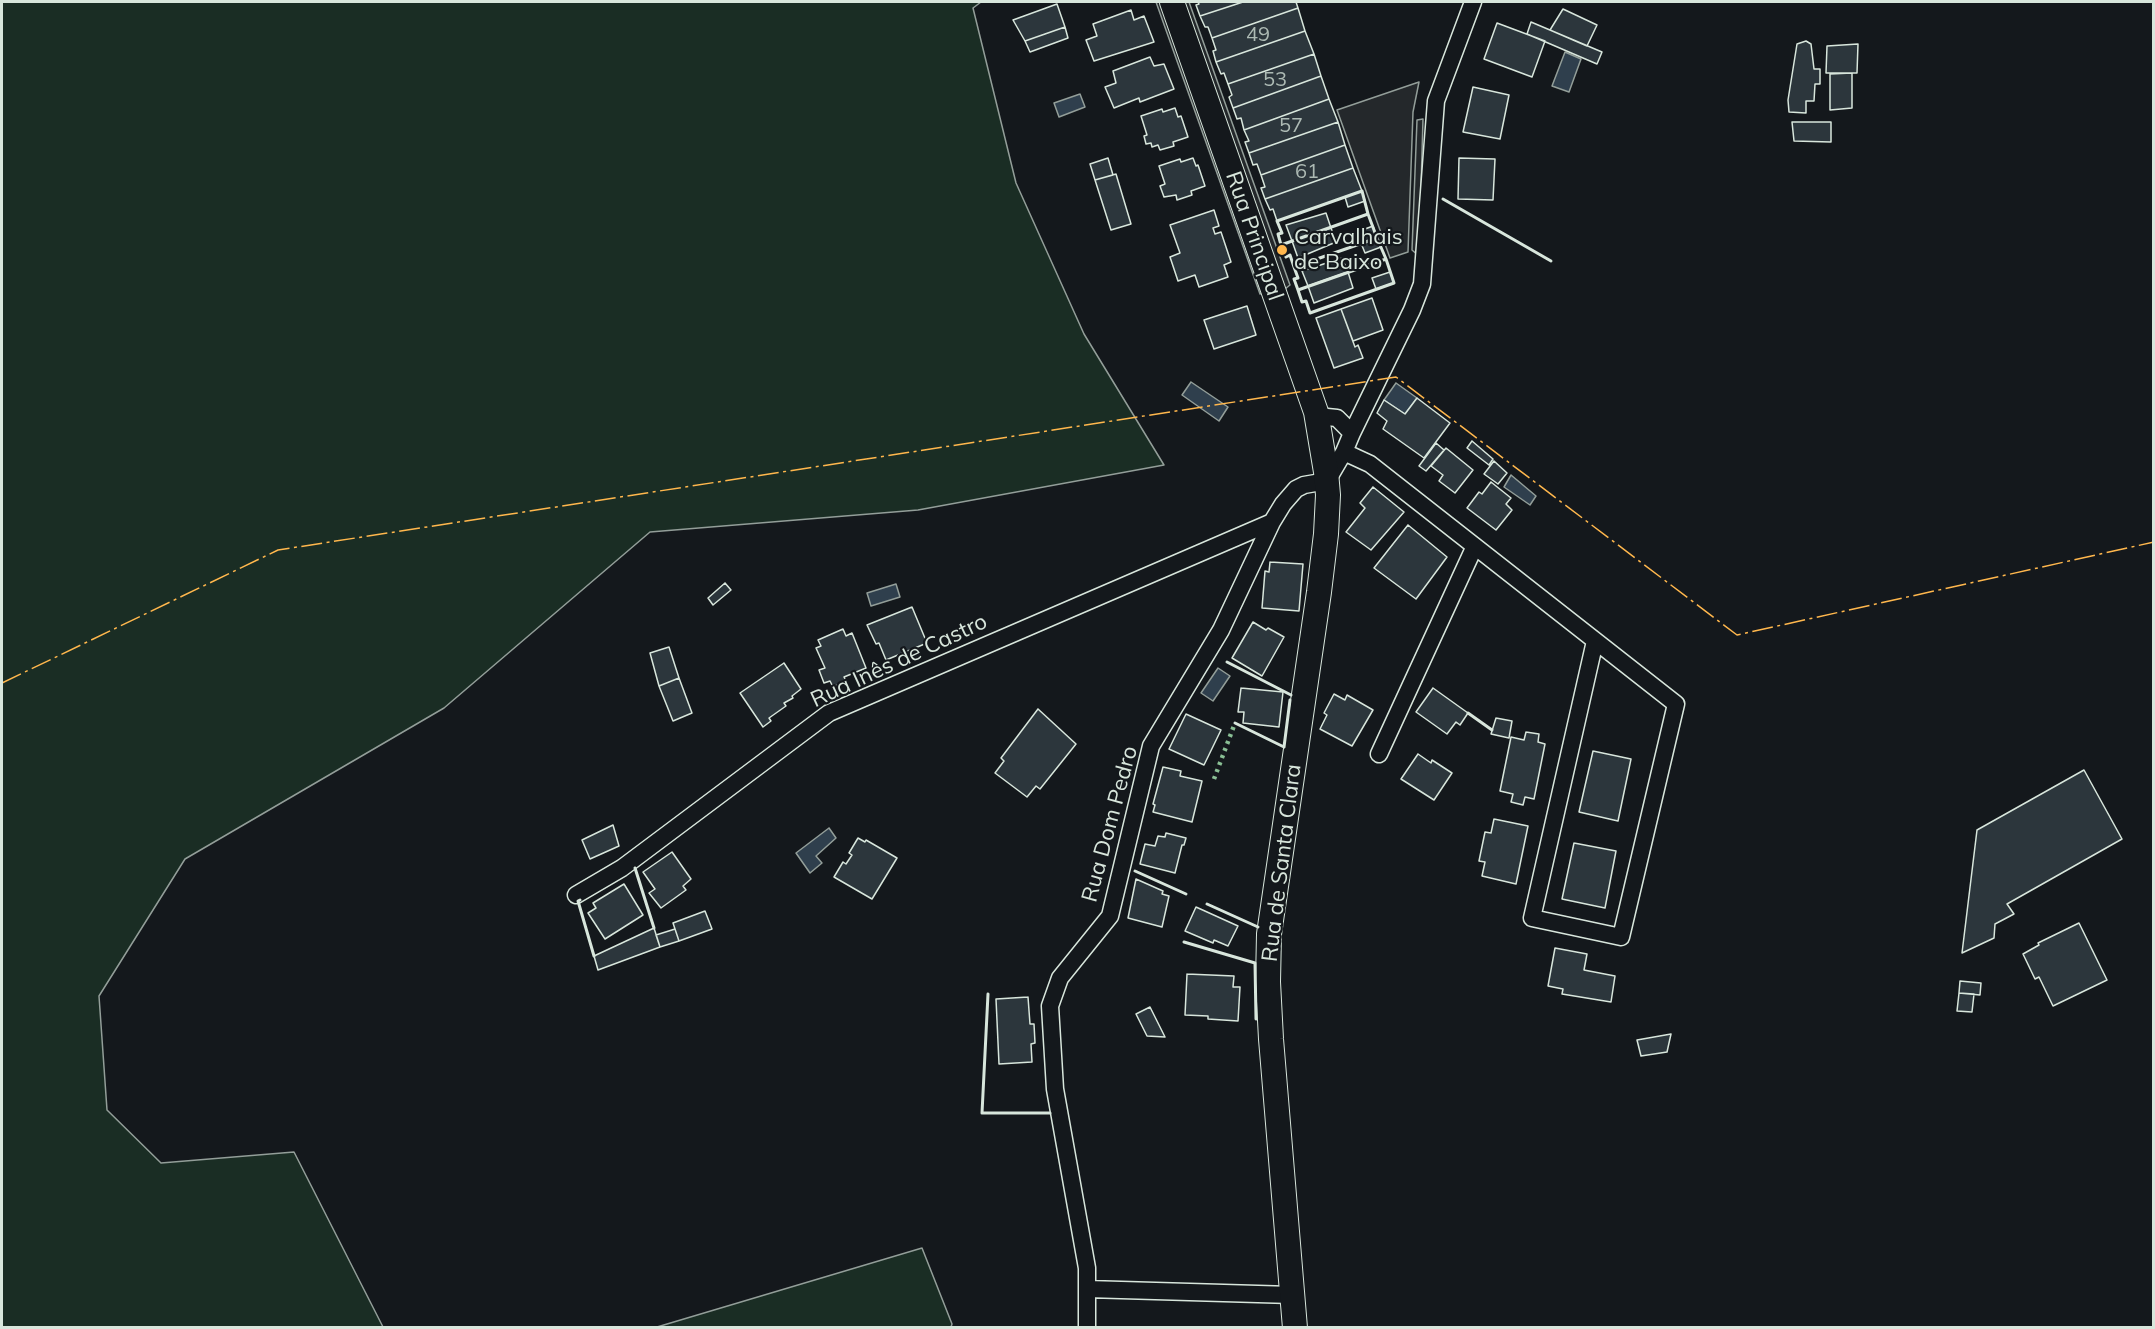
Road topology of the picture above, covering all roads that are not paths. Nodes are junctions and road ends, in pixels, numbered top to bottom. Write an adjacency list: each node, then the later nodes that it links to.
1 (1172, 2): 3 (street, Rua Principal)
2 (1473, 2): 4 (street)
3 (1317, 416): 4 (street); 6 (street, Rua Principal)
4 (1352, 433): 5 (street)
5 (1344, 452): 6 (street); 8 (street)
6 (1327, 477): 7 (street, Rua Dom Pedro); 13 (street, Rua de Santa Clara)
7 (1272, 522): 11 (street, Rua Inês de Castro); 12 (street, Rua Dom Pedro)
8 (1474, 548): 9 (street); 10 (street)
9 (1595, 641): 9 (street)
10 (1378, 754)
11 (576, 895)
12 (1087, 1289): 13 (street); 14 (street, Rua Dom Pedro)
13 (1292, 1295): 15 (street, Rua de Santa Clara)
14 (1087, 1328)
15 (1295, 1328)

